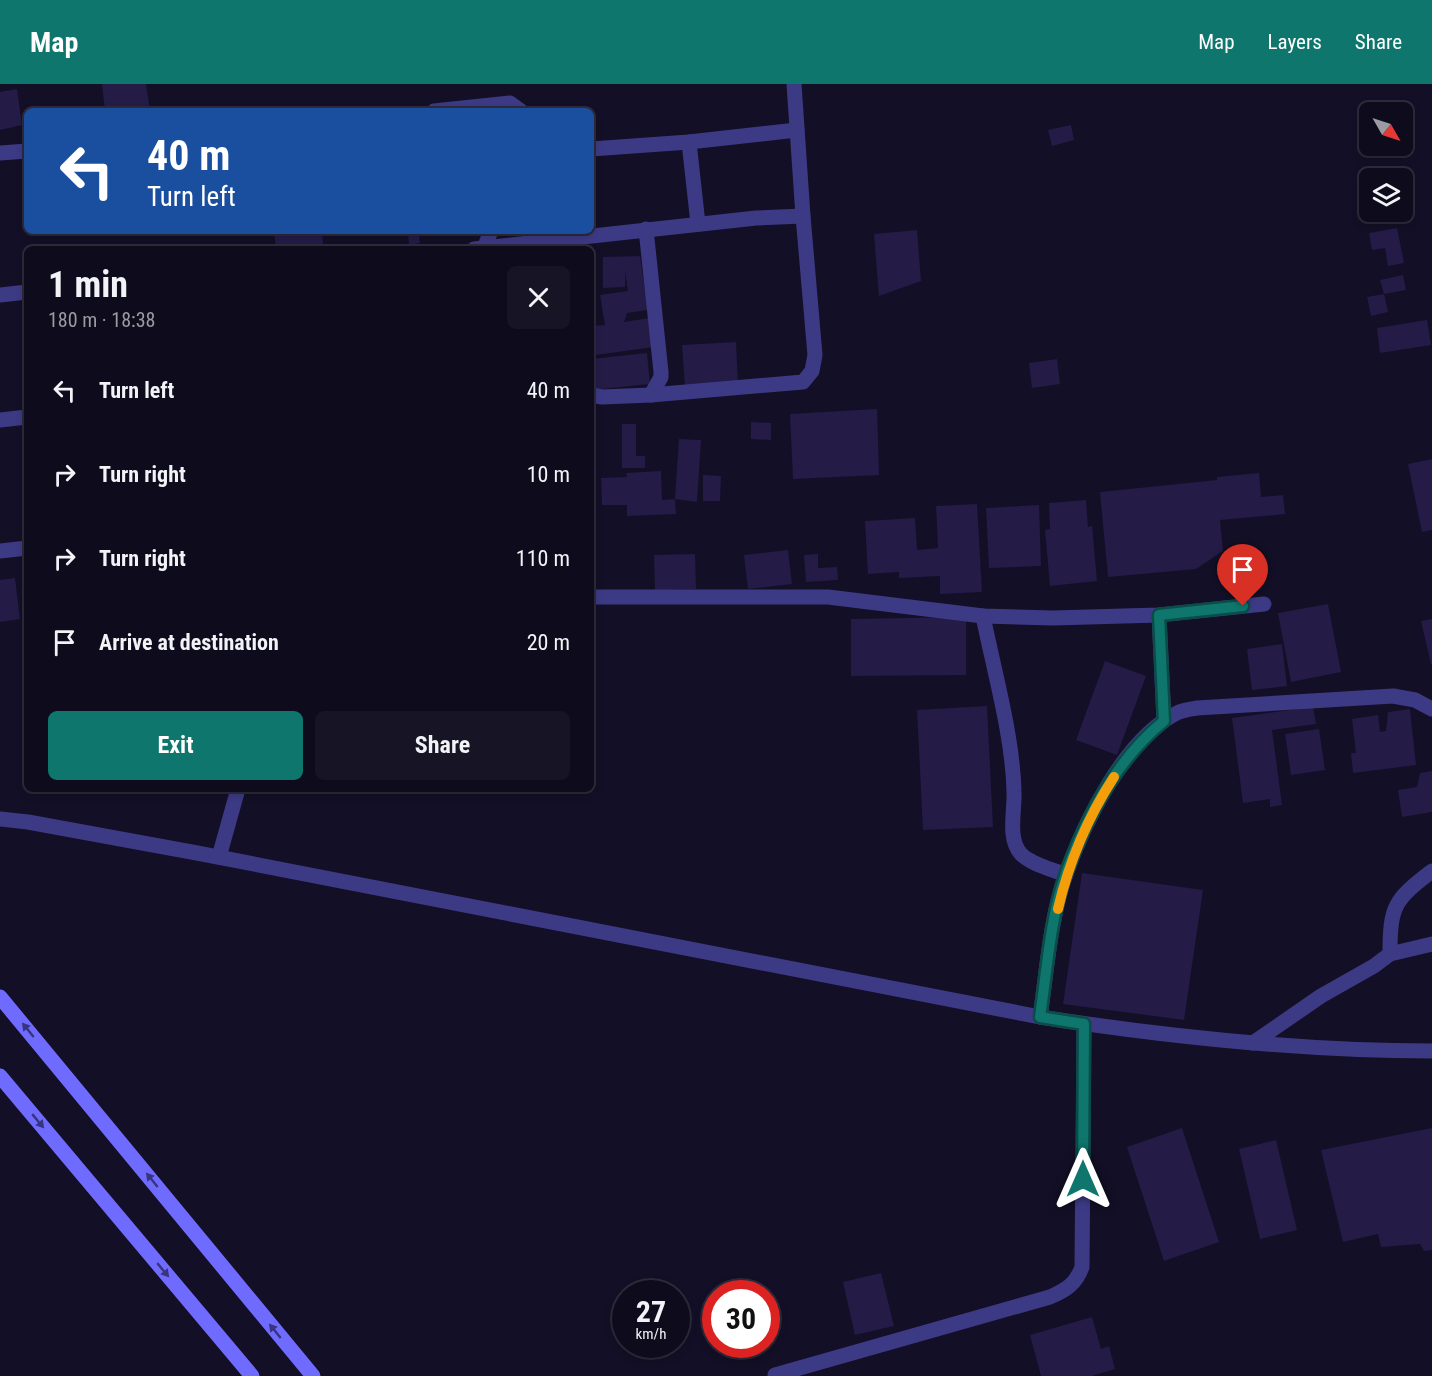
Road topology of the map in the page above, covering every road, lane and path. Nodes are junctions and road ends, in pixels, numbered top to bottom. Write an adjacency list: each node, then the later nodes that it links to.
1 (794, 84): 4 (street)
2 (467, 108): 3 (street)
3 (516, 108)
4 (797, 130): 5 (street); 9 (street)
5 (689, 142): 6 (street); 10 (street)
6 (594, 149)
7 (24, 151): 8 (street)
8 (0, 153)
9 (803, 216): 10 (street); 15 (street)
10 (698, 224): 11 (street)
11 (646, 230): 12 (street); 15 (street)
12 (505, 246)
13 (24, 292): 14 (street)
14 (0, 295)
15 (651, 395): 16 (street)
16 (594, 396)
17 (24, 417): 18 (street)
18 (0, 420)
19 (24, 548): 20 (street)
20 (0, 551)
21 (594, 597): 24 (street)
22 (1264, 604): 23 (street)
23 (1159, 615): 24 (street); 26 (street)
24 (983, 616): 31 (street)
25 (1432, 710): 26 (street)
26 (1164, 721): 31 (street)
27 (237, 792): 29 (street)
28 (0, 819): 29 (street)
29 (219, 857): 35 (street)
30 (1432, 871): 33 (street)
31 (1066, 874): 35 (street)
32 (1432, 944): 33 (street)
33 (1390, 954): 37 (street)
34 (0, 997): 42 (main road, one-way to 34)
35 (1040, 1017): 36 (street)
36 (1084, 1024): 37 (street); 40 (street)
37 (1253, 1043): 38 (street)
38 (1432, 1051)
39 (0, 1076): 41 (main road, one-way to 41)
40 (775, 1375)
41 (252, 1376)
42 (313, 1376)

